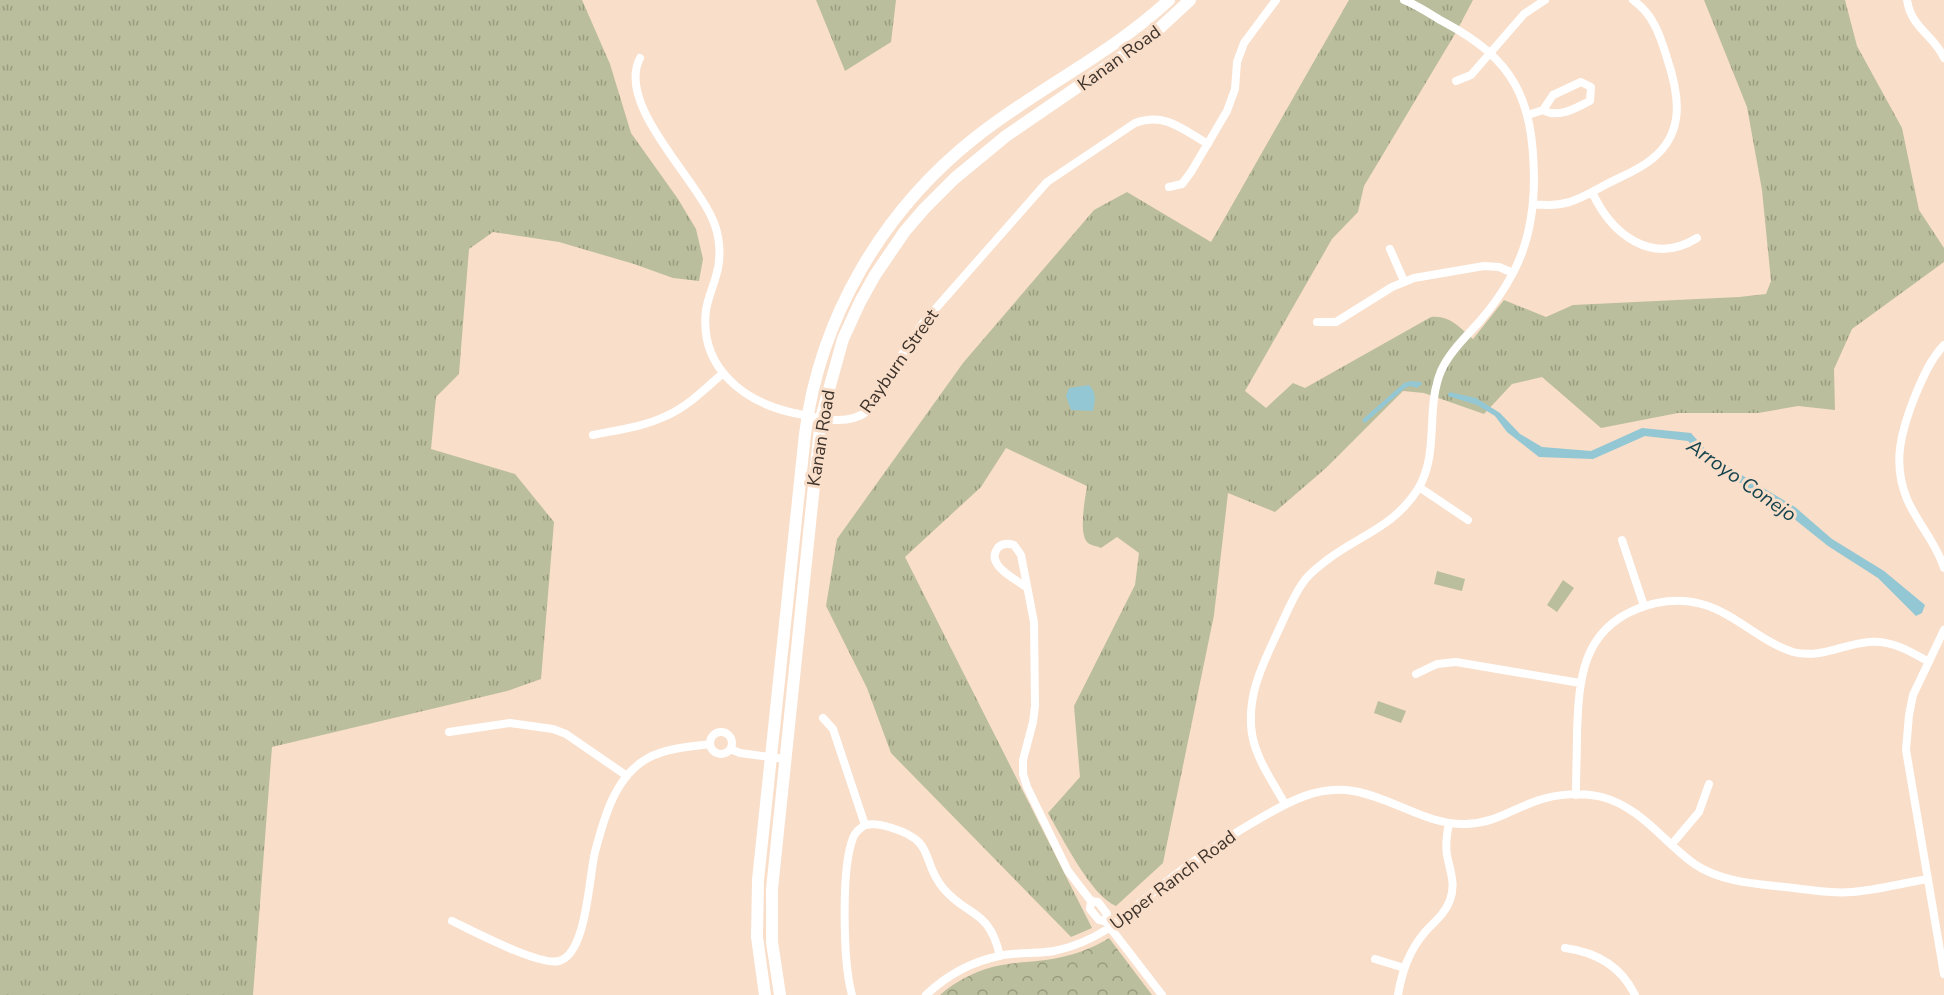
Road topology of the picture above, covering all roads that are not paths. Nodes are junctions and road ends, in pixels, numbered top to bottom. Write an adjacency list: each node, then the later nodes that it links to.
1 (1169, 0): 25 (main road, Kanan Road)
2 (1190, 0): 26 (main road, Kanan Road)
3 (1276, 0): 14 (street)
4 (1404, 0): 8 (street)
5 (1545, 0): 8 (street)
6 (1633, 0): 16 (street)
7 (1907, 0): 10 (street)
8 (1491, 52): 11 (street); 13 (street)
9 (640, 58): 24 (street, Rayburn Street)
10 (1944, 58)
11 (1456, 81)
12 (1543, 110): 12 (street); 13 (street)
13 (1528, 115): 17 (street)
14 (1208, 144): 15 (street); 26 (street, Rayburn Street)
15 (1169, 187)
16 (1592, 192): 17 (street); 18 (street)
17 (1534, 204): 20 (street)
18 (1697, 238)
19 (1390, 249): 21 (street)
20 (1513, 273): 21 (street); 28 (street)
21 (1404, 281): 22 (street)
22 (1317, 322)
23 (1944, 345): 31 (street)
24 (722, 374): 25 (street, Rayburn Street); 27 (street)
25 (807, 415): 26 (street, Rayburn Street); 42 (main road, Kanan Road)
26 (820, 418): 43 (main road, Kanan Road)
27 (593, 435)
28 (1419, 487): 29 (street); 47 (street)
29 (1468, 520)
30 (1622, 540): 33 (street)
31 (1944, 568)
32 (1026, 586): 32 (street); 53 (street)
33 (1644, 606): 35 (street); 37 (street)
34 (1944, 630): 35 (street)
35 (1929, 662): 51 (street)
36 (1416, 674): 37 (street)
37 (1580, 683): 46 (street)
38 (823, 718): 49 (street)
39 (449, 732): 44 (street)
40 (710, 744): 41 (street); 41 (street); 44 (street)
41 (730, 749): 42 (street)
42 (771, 758): 43 (street); 59 (main road, Kanan Road)
43 (785, 759): 60 (main road, Kanan Road)
44 (627, 776): 52 (street)
45 (1709, 784): 50 (street)
46 (1576, 795): 48 (street, Upper Ranch Road); 50 (street, Upper Ranch Road)
47 (1285, 804): 48 (street, Upper Ranch Road); 53 (street, Upper Ranch Road)
48 (1449, 823): 57 (street)
49 (865, 825): 55 (street); 61 (street)
50 (1672, 844): 51 (street, Upper Ranch Road)
51 (1928, 879): 58 (street)
52 (452, 921)
53 (1107, 925): 55 (street, Upper Ranch Road); 63 (street)
54 (1565, 948): 65 (street)
55 (1000, 956): 62 (street, Upper Ranch Road)
56 (1375, 958): 57 (street)
57 (1404, 968): 64 (street)
58 (1944, 974)
59 (765, 995)
60 (780, 995)
61 (852, 995)
62 (926, 995)
63 (1162, 995)
64 (1398, 995)
65 (1635, 995)

